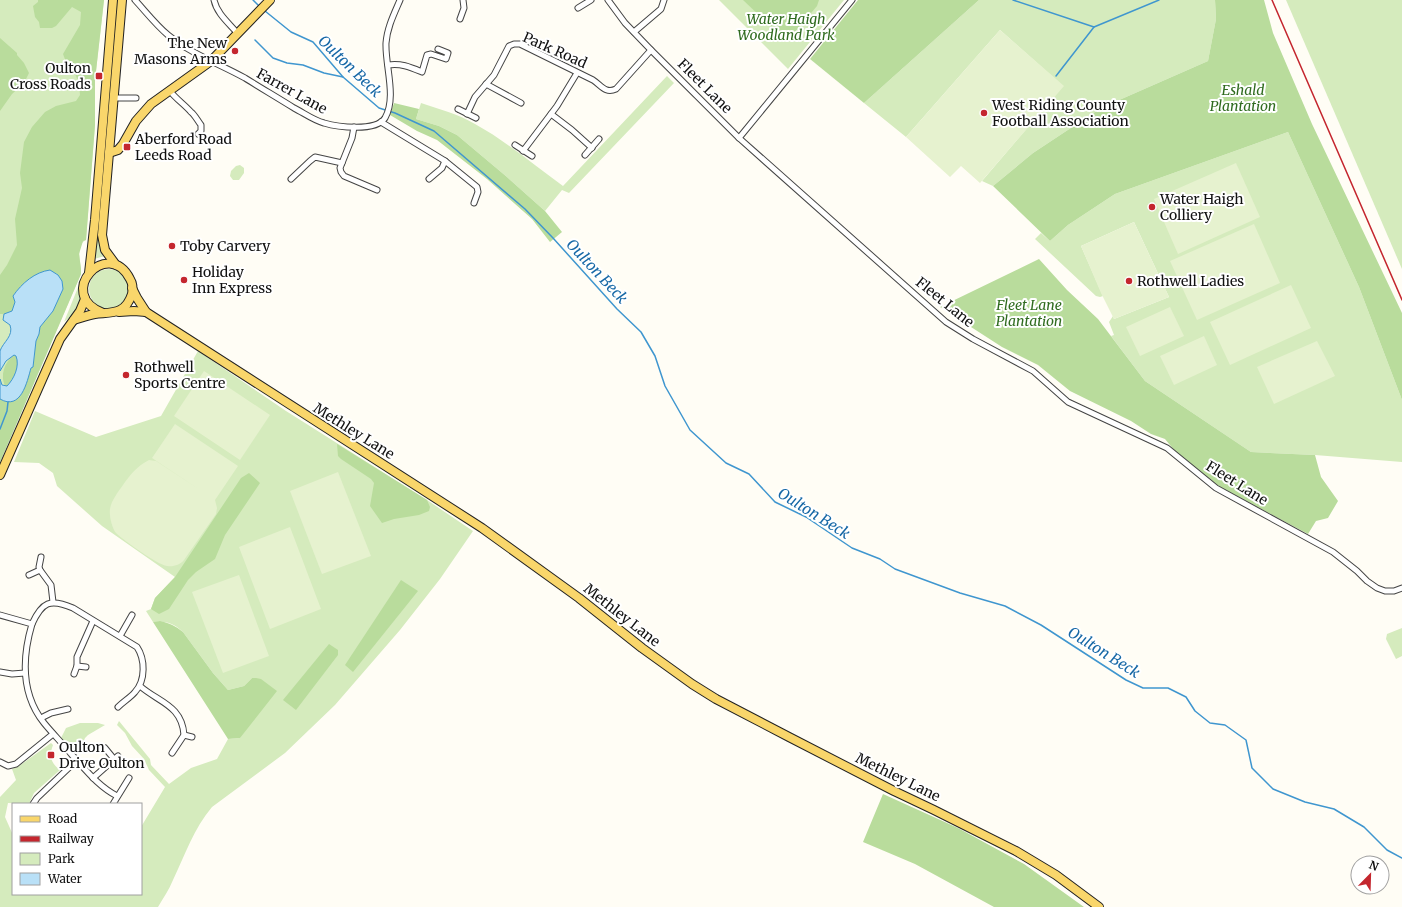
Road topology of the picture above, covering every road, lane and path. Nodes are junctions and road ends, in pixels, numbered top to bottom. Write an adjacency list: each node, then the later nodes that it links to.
1 (113, 0): 48 (main road)
2 (122, 0): 23 (main road)
3 (135, 0): 18 (street, Farrer Lane)
4 (214, 0): 15 (street)
5 (400, 0): 19 (street)
6 (463, 0): 13 (street)
7 (591, 0): 12 (street)
8 (608, 0): 14 (street, Fleet Lane)
9 (664, 0): 14 (street)
10 (852, 0): 33 (street)
11 (268, 2): 15 (main road)
12 (578, 8)
13 (460, 19)
14 (634, 32): 17 (street, Fleet Lane)
15 (238, 34): 18 (main road)
16 (438, 49): 19 (street)
17 (651, 50): 20 (street, Park Road); 33 (street, Fleet Lane)
18 (211, 61): 22 (main road); 31 (street, Farrer Lane)
19 (388, 65): 30 (street)
20 (577, 73): 21 (street, Park Road); 28 (street)
21 (486, 84): 25 (street); 27 (street, Park Road)
22 (170, 90): 32 (street); 38 (main road)
23 (114, 98): 24 (street); 38 (main road)
24 (136, 98)
25 (521, 103)
26 (458, 109): 27 (street)
27 (467, 114): 29 (street)
28 (551, 114): 36 (street); 37 (street)
29 (476, 118)
30 (381, 122): 31 (street, Farrer Lane); 41 (street)
31 (354, 127): 42 (street)
32 (198, 134)
33 (740, 138): 59 (street, Fleet Lane)
34 (599, 139): 36 (street)
35 (515, 145): 37 (street)
36 (592, 148): 39 (street)
37 (523, 151): 40 (street)
38 (109, 153): 47 (main road)
39 (585, 155)
40 (532, 156)
41 (445, 161): 44 (street); 46 (street)
42 (342, 163): 43 (street); 45 (street)
43 (291, 179)
44 (428, 180)
45 (377, 190)
46 (474, 203)
47 (116, 265): 48 (main road); 49 (main road)
48 (89, 273): 50 (main road)
49 (132, 288): 51 (main road); 52 (main road, Methley Lane)
50 (85, 299): 53 (main road); 54 (main road)
51 (116, 312): 52 (main road); 53 (main road)
52 (146, 312): 87 (main road, Methley Lane)
53 (103, 313): 54 (main road)
54 (74, 321): 55 (main road)
55 (0, 475)
56 (41, 557): 57 (street)
57 (40, 570): 58 (street); 60 (street)
58 (30, 575)
59 (1402, 588)
60 (53, 602): 63 (street); 64 (street)
61 (0, 615): 64 (street)
62 (132, 615): 65 (street)
63 (93, 621): 65 (street); 66 (street)
64 (32, 624): 69 (street)
65 (120, 636): 71 (street)
66 (77, 666): 67 (street); 70 (street)
67 (86, 667)
68 (0, 672): 69 (street)
69 (25, 673): 74 (street)
70 (74, 674)
71 (140, 686): 72 (street); 76 (street)
72 (118, 706)
73 (68, 709): 74 (street)
74 (41, 718): 75 (street)
75 (53, 734): 80 (street); 81 (street)
76 (184, 735): 77 (street); 79 (street)
77 (192, 737)
78 (105, 748): 82 (street)
79 (172, 753)
80 (77, 760): 82 (street); 85 (street)
81 (0, 762)
82 (93, 778): 84 (street)
83 (129, 778): 84 (street)
84 (117, 796): 86 (street)
85 (34, 803)
86 (114, 803)
87 (1099, 907)

